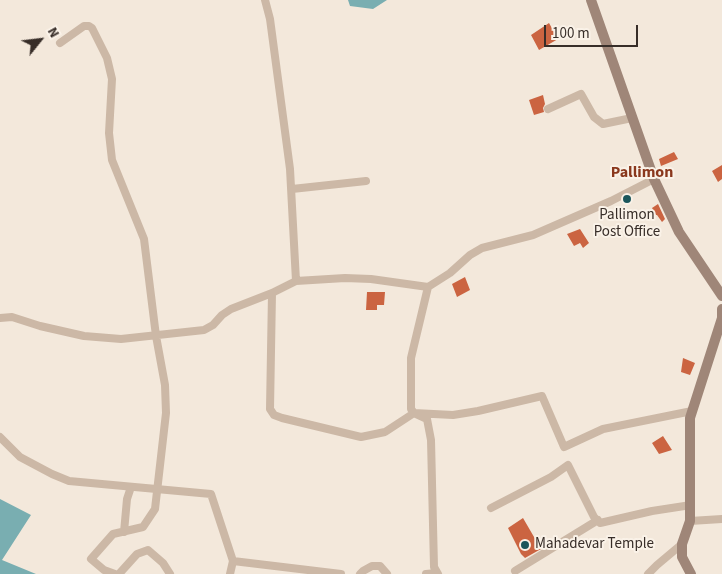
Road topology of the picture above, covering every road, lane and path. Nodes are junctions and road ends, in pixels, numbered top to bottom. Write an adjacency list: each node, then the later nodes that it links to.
1 (265, 0): 8 (street)
2 (591, 0): 5 (street)
3 (60, 43): 15 (street)
4 (548, 108): 5 (street)
5 (632, 118): 6 (street)
6 (654, 179): 10 (street); 12 (street)
7 (366, 181): 8 (street)
8 (292, 189): 9 (street)
9 (296, 281): 10 (street); 11 (street)
10 (428, 287): 17 (street)
11 (272, 293): 15 (street); 17 (street)
12 (722, 296)
13 (722, 309): 16 (street)
14 (0, 318): 15 (street)
15 (156, 336): 20 (street)
16 (692, 411): 17 (street); 21 (street)
17 (414, 413): 30 (street)
18 (0, 437): 19 (street)
19 (131, 487): 20 (street); 26 (street)
20 (158, 489): 26 (street); 28 (street)
21 (691, 505): 24 (street); 25 (street)
22 (491, 508): 24 (street)
23 (722, 519): 25 (street)
24 (598, 520): 29 (street)
25 (690, 521): 27 (street)
26 (124, 532): 31 (street)
27 (682, 544): 39 (street); 40 (street)
28 (233, 561): 34 (street); 35 (street)
29 (515, 571)
30 (437, 573): 38 (street)
31 (115, 574)
32 (119, 574): 33 (street)
33 (170, 574)
34 (230, 574)
35 (341, 574)
36 (360, 574): 37 (street)
37 (387, 574)
38 (426, 574)
39 (648, 574)
40 (691, 574)

